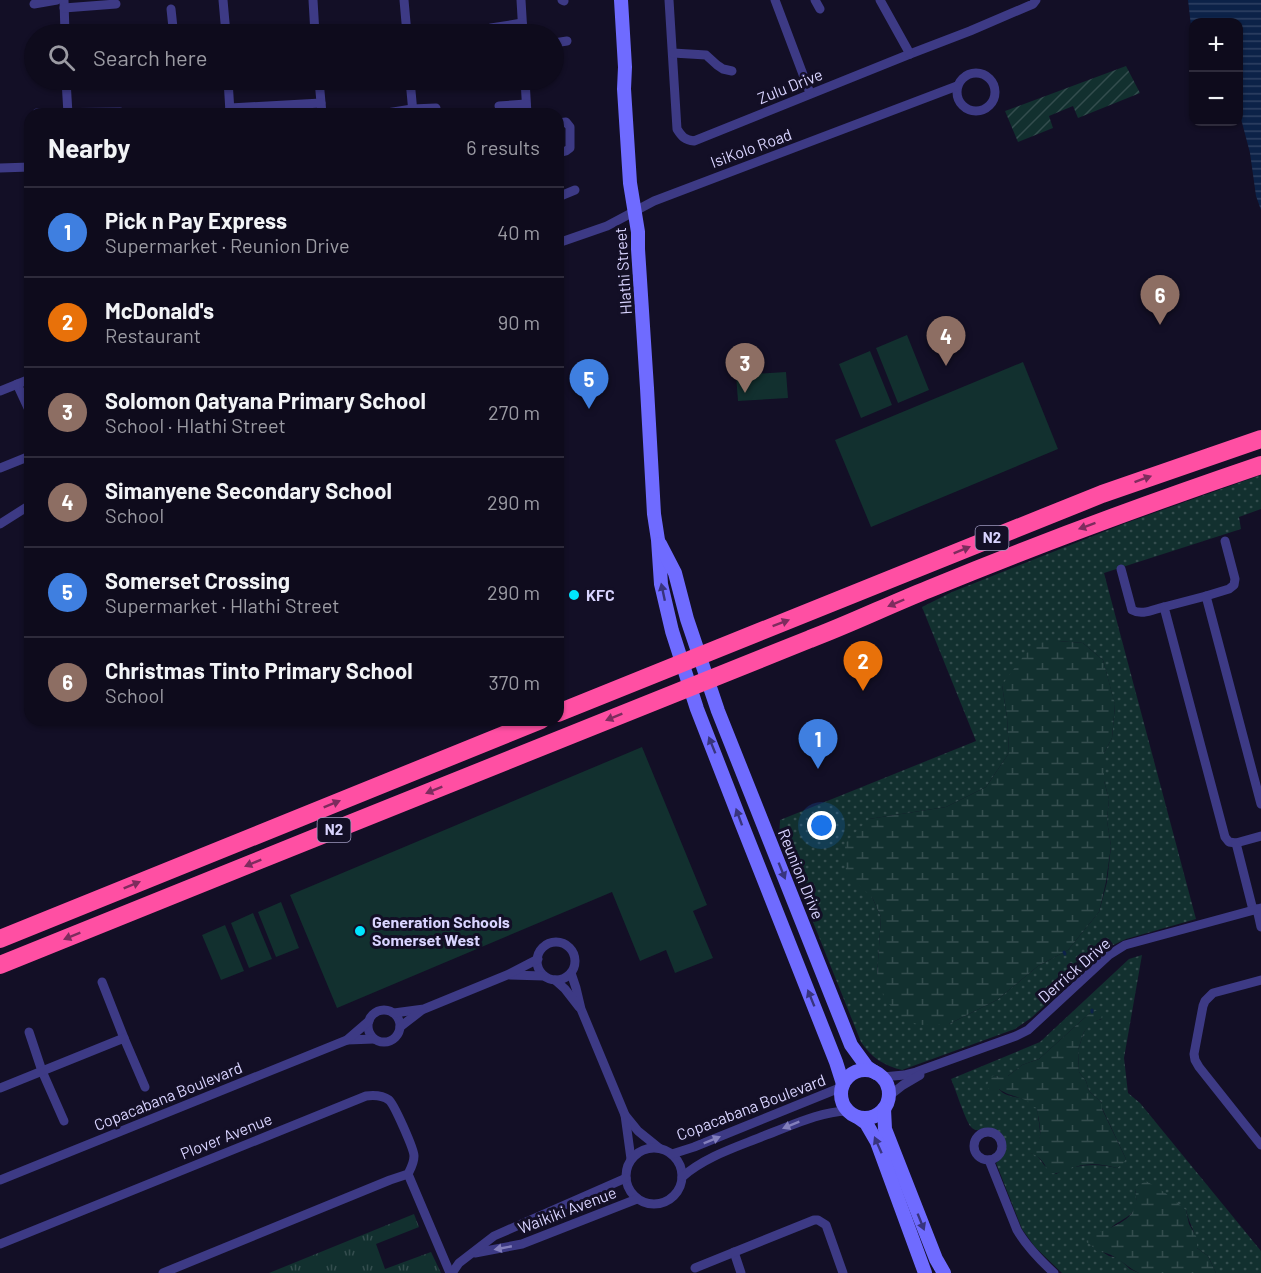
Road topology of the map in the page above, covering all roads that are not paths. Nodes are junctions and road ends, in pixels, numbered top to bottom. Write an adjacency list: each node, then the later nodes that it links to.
1 (224, 0): 17 (street)
2 (313, 0): 18 (street)
3 (404, 0): 19 (street)
4 (521, 0): 14 (street)
5 (621, 0): 48 (street, Hlathi Street)
6 (669, 0): 23 (street, Zulu Drive)
7 (775, 0): 32 (street)
8 (880, 0): 24 (street)
9 (1036, 0): 24 (street, Zulu Drive)
10 (62, 2): 11 (street); 12 (street); 15 (street)
11 (34, 4)
12 (116, 4)
13 (171, 9): 16 (street)
14 (522, 23): 20 (street)
15 (64, 24)
16 (173, 24)
17 (225, 24)
18 (314, 24)
19 (406, 24)
20 (516, 24)
21 (564, 41): 22 (street)
22 (567, 41)
23 (672, 53): 25 (street); 32 (street, Zulu Drive)
24 (910, 54): 32 (street, Zulu Drive)
25 (732, 71)
26 (957, 86): 26 (street); 48 (street, IsiKolo Road)
27 (67, 90): 35 (street)
28 (229, 90): 36 (street)
29 (320, 90): 33 (street)
30 (411, 90): 39 (street)
31 (526, 90): 41 (street)
32 (810, 93)
33 (321, 103): 37 (street); 38 (street)
34 (499, 106): 40 (street)
35 (68, 108)
36 (230, 108)
37 (264, 108)
38 (321, 108)
39 (412, 108)
40 (518, 108)
41 (527, 108)
42 (564, 122): 43 (street)
43 (564, 152)
44 (24, 167): 45 (street)
45 (0, 168)
46 (575, 190): 47 (street)
47 (564, 195)
48 (634, 211): 49 (street, IsiKolo Road); 60 (street, Hlathi Street)
49 (564, 241)
50 (24, 381): 51 (street)
51 (17, 384): 52 (street); 53 (street)
52 (0, 391)
53 (24, 399)
54 (1261, 439): 65 (highway, N2, one-way to 54)
55 (24, 458): 57 (street)
56 (1261, 465): 67 (highway, N2, one-way to 67)
57 (0, 468)
58 (24, 509): 59 (street)
59 (0, 524)
60 (658, 540): 65 (street, Hlathi Street); 66 (street, Hlathi Street, one-way to 60)
61 (1225, 541): 63 (street)
62 (1121, 570): 64 (street)
63 (1206, 596): 64 (street); 70 (street)
64 (1164, 607): 72 (street)
65 (699, 656): 66 (highway, N2); 67 (street, Hlathi Street)
66 (682, 663): 67 (street, Hlathi Street); 68 (highway, N2)
67 (699, 684): 77 (highway, N2, one-way to 77); 95 (street, Reunion Drive, one-way to 95); 96 (street, one-way to 67)
68 (564, 711)
69 (526, 726): 75 (highway, N2, one-way to 69)
70 (1261, 804)
71 (1261, 836): 72 (street)
72 (1236, 843): 73 (street)
73 (1257, 909): 74 (street); 93 (street, Derrick Drive)
74 (1261, 927)
75 (0, 939)
76 (538, 959): 78 (street); 79 (street); 80 (street)
77 (0, 965)
78 (571, 973): 81 (street); 85 (street, Copacabana Boulevard)
79 (507, 975): 80 (street); 84 (street)
80 (544, 976): 81 (street)
81 (555, 980): 85 (street, Copacabana Boulevard)
82 (1261, 980): 103 (street)
83 (102, 982): 90 (street, Copacabana Boulevard)
84 (424, 1009): 86 (street); 88 (street)
85 (581, 1009): 101 (street, Copacabana Boulevard)
86 (394, 1013): 87 (street); 88 (street)
87 (369, 1021): 91 (street); 92 (street, Copacabana Boulevard)
88 (400, 1027): 91 (street)
89 (29, 1032): 94 (street)
90 (124, 1038): 94 (street); 97 (street, Copacabana Boulevard)
91 (374, 1039): 92 (street, Copacabana Boulevard)
92 (347, 1040): 111 (street, Copacabana Boulevard)
93 (949, 1061): 95 (street, Derrick Drive); 99 (street, Derrick Drive)
94 (42, 1071): 98 (street); 102 (street)
95 (879, 1075): 96 (street); 99 (street)
96 (842, 1086): 100 (street); 105 (street, Copacabana Boulevard, one-way to 96)
97 (145, 1087)
98 (0, 1088)
99 (887, 1103): 100 (street); 122 (street, one-way to 122)
100 (853, 1114): 109 (street, Copacabana Boulevard, one-way to 109); 121 (street, one-way to 100)
101 (625, 1115): 104 (street, Copacabana Boulevard); 106 (street, Copacabana Boulevard)
102 (64, 1121)
103 (1261, 1145)
104 (659, 1148): 105 (street); 106 (street)
105 (672, 1154): 109 (street)
106 (631, 1159): 110 (street)
107 (989, 1160): 123 (street)
108 (408, 1174): 113 (street, Plover Avenue); 117 (street); 118 (street, Plover Avenue)
109 (682, 1177): 112 (street)
110 (626, 1178): 112 (street); 115 (street, Waikiki Avenue)
111 (0, 1179)
112 (637, 1199): 115 (street, Waikiki Avenue, one-way to 115)
113 (0, 1244)
114 (734, 1252): 116 (street); 119 (street); 120 (street)
115 (473, 1253): 118 (street, Waikiki Avenue)
116 (695, 1268)
117 (163, 1273)
118 (451, 1273)
119 (741, 1273)
120 (843, 1273)
121 (925, 1273)
122 (944, 1273)
123 (1054, 1273)

